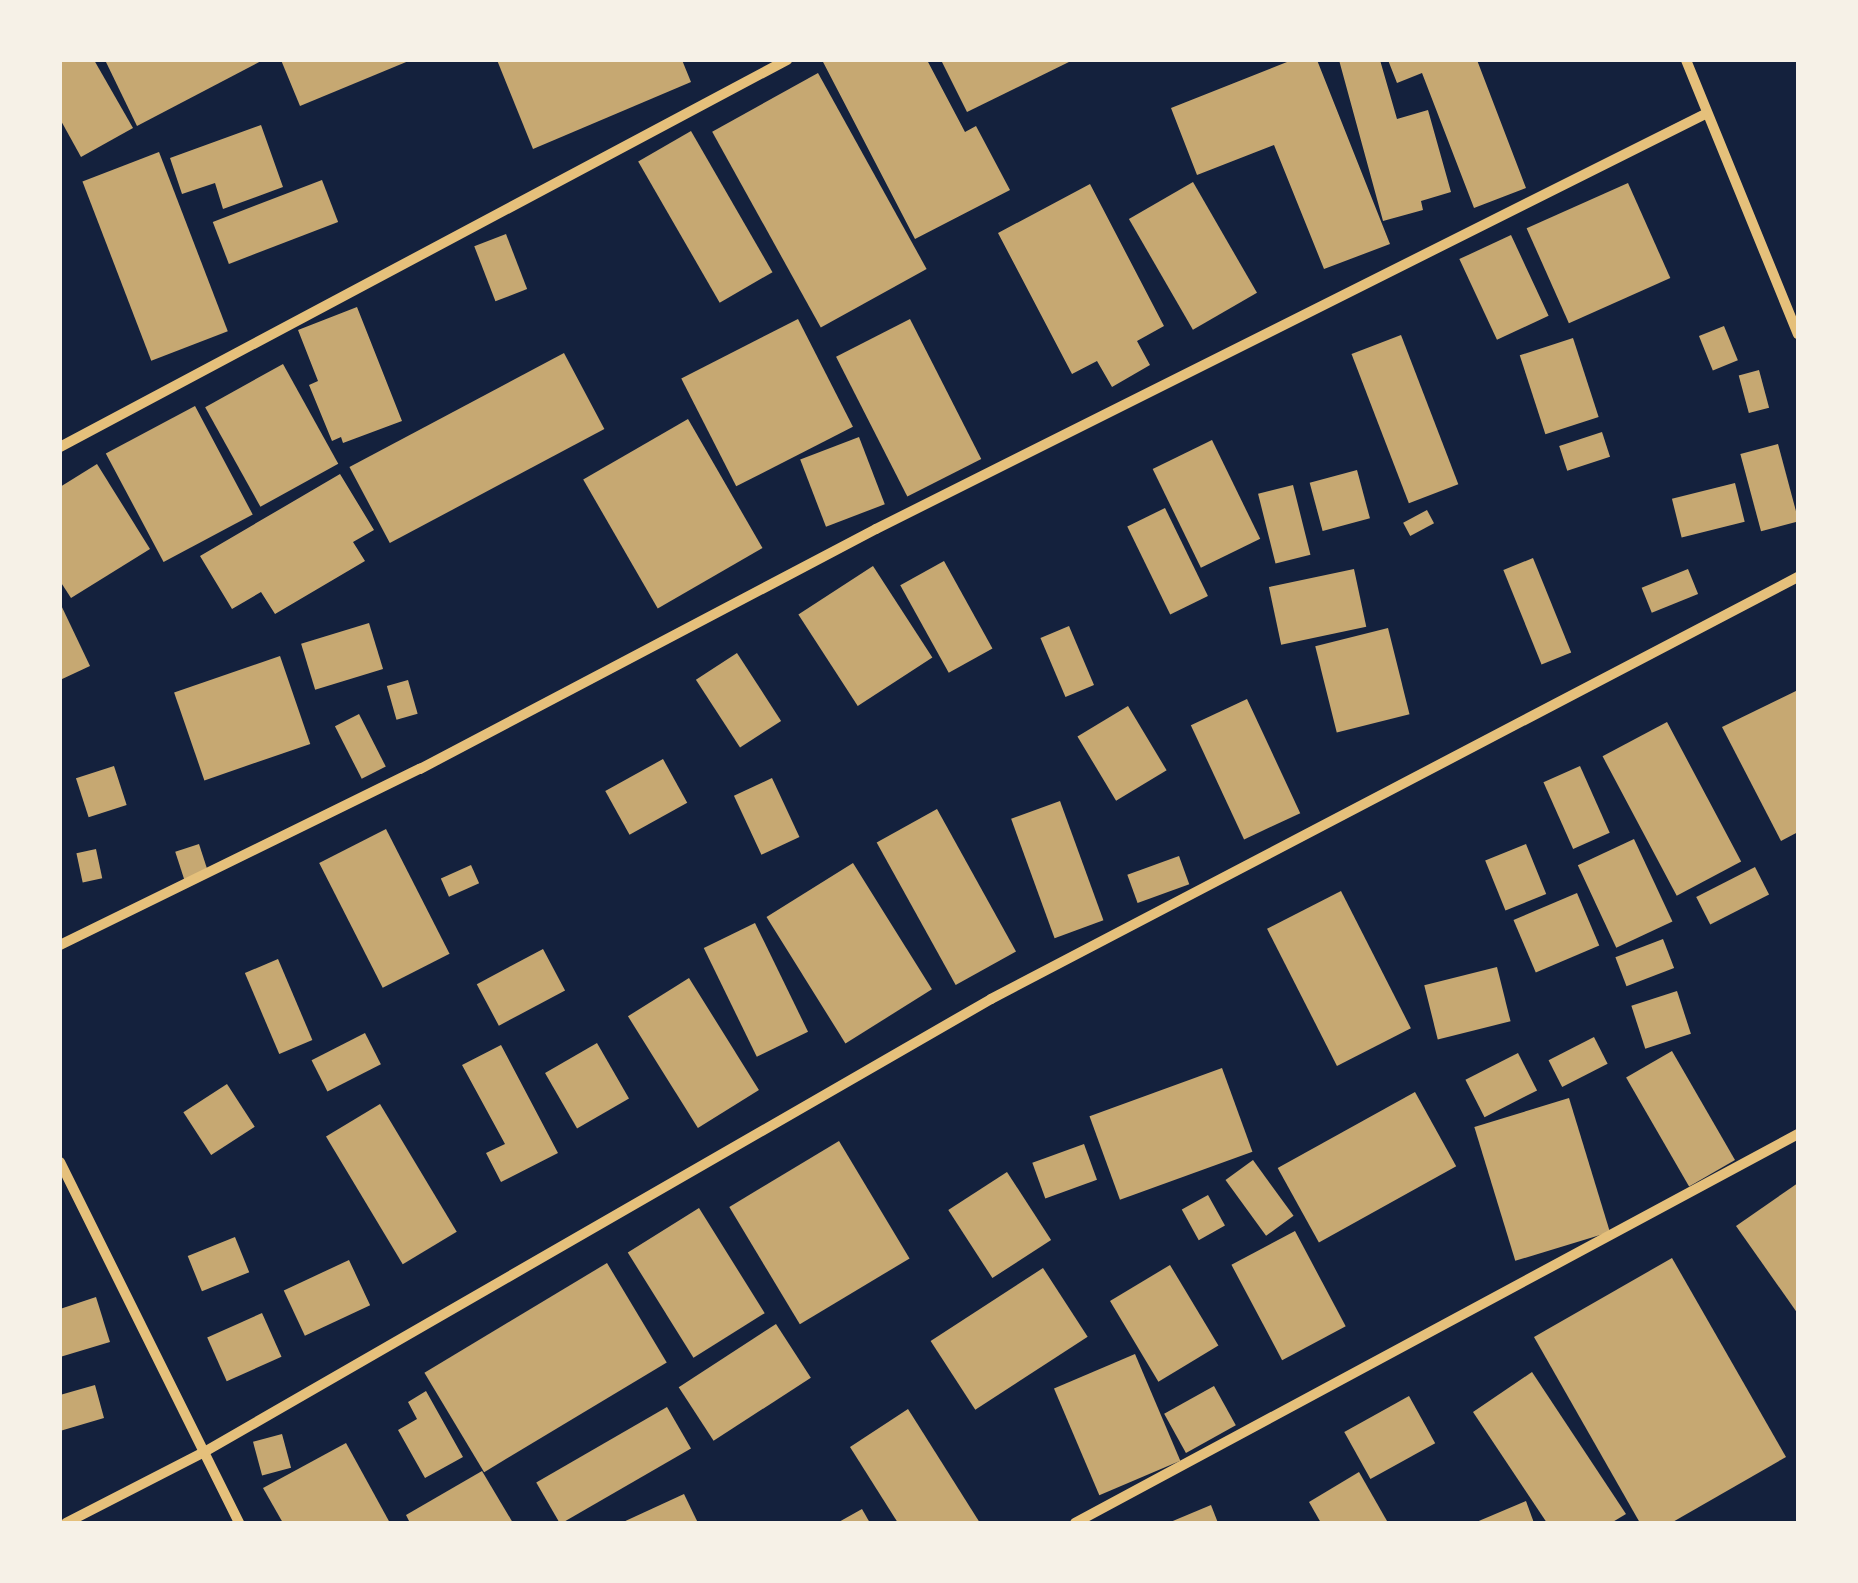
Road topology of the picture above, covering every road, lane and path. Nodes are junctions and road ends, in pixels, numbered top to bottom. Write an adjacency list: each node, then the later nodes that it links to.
1 (788, 60): 5 (street)
2 (1686, 60): 3 (street)
3 (1707, 113): 4 (street); 7 (street)
4 (1798, 334)
5 (60, 447)
6 (1798, 577): 10 (street)
7 (60, 946)
8 (1798, 1134): 13 (street)
9 (60, 1162): 10 (street)
10 (206, 1451): 11 (street); 12 (street)
11 (66, 1523)
12 (240, 1523)
13 (1075, 1523)

